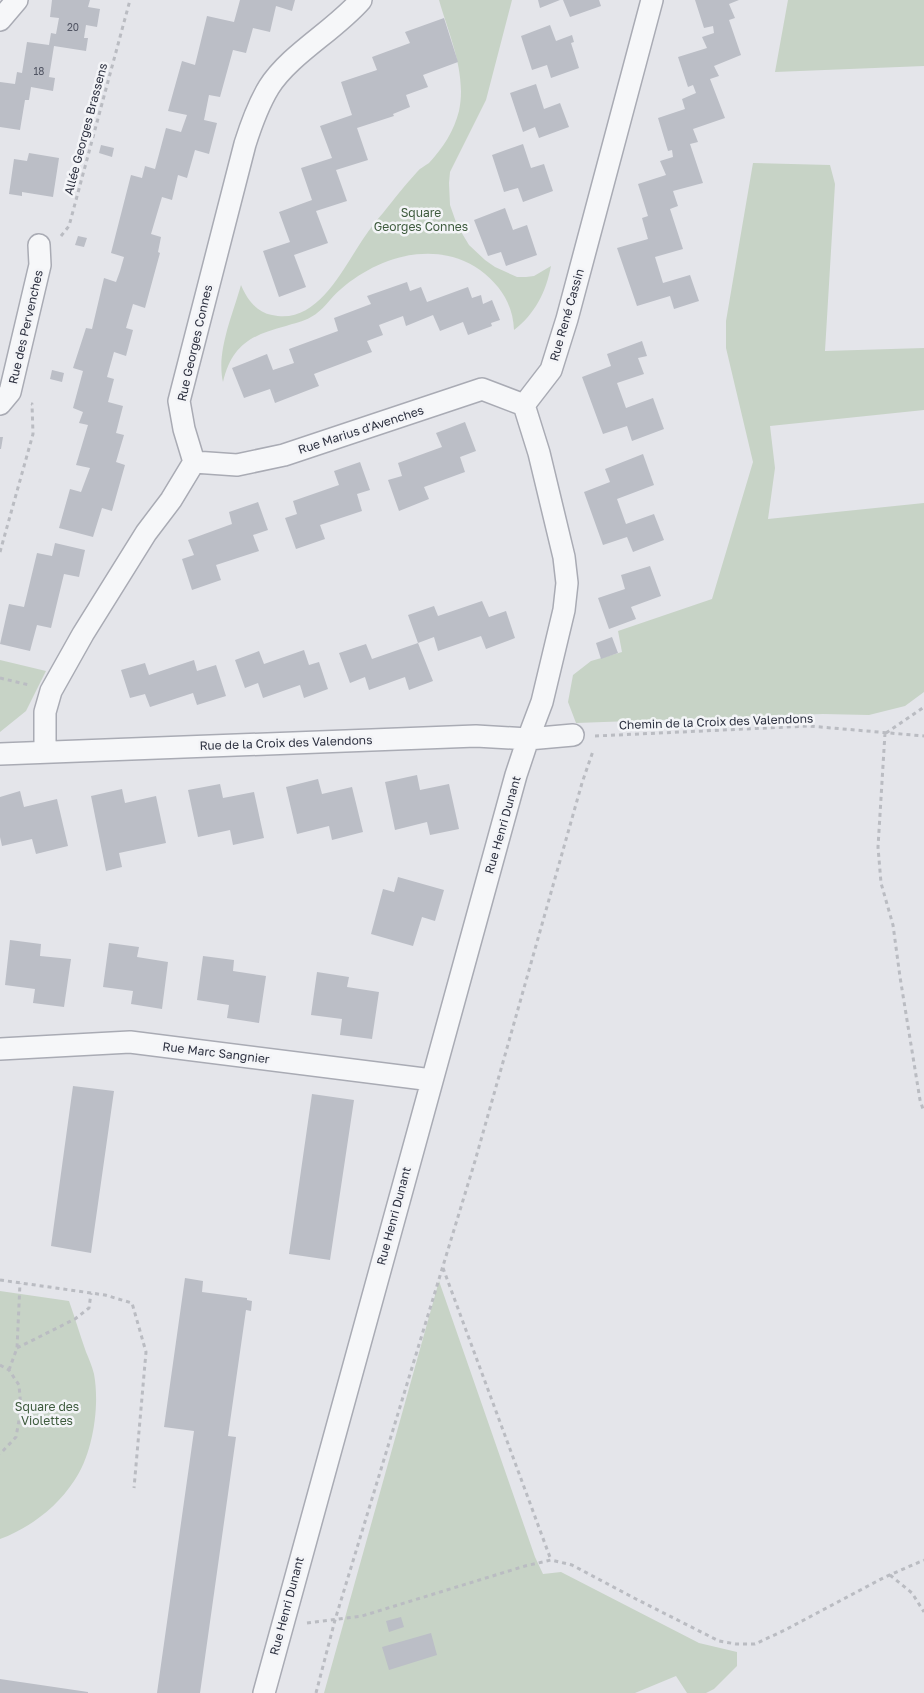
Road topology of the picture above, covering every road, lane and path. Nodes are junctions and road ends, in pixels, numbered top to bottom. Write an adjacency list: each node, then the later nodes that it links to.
1 (18, 0): 5 (street)
2 (130, 0): 6 (path, Allée Georges Brassens)
3 (361, 0): 9 (street, Rue Georges Connes)
4 (652, 0): 8 (street, Rue René Cassin)
5 (0, 20)
6 (39, 245): 7 (street, Rue des Pervenches)
7 (5, 398): 10 (path)
8 (524, 405): 9 (street, Rue Marius d'Avenches); 15 (street)
9 (194, 462): 16 (street)
10 (0, 552)
11 (924, 707): 12 (path)
12 (885, 733): 14 (path, Chemin de la Croix des Valendons); 20 (path); 21 (path, Chemin de la Croix des Valendons)
13 (573, 736): 15 (street, Rue de la Croix des Valendons)
14 (924, 736)
15 (528, 739): 16 (street, Rue de la Croix des Valendons); 19 (street, Rue Henri Dunant)
16 (45, 752): 17 (street, Rue de la Croix des Valendons)
17 (0, 754)
18 (0, 1049): 19 (street, Rue Marc Sangnier)
19 (432, 1080): 35 (street, Rue Henri Dunant)
20 (924, 1112)
21 (442, 1268): 30 (path); 34 (path)
22 (0, 1280): 23 (path)
23 (20, 1283): 24 (path); 25 (path)
24 (91, 1293): 25 (path); 29 (path)
25 (16, 1348): 27 (path)
26 (0, 1365): 27 (path)
27 (9, 1370): 28 (path)
28 (0, 1454)
29 (134, 1488)
30 (551, 1560): 32 (path); 34 (path)
31 (924, 1560): 32 (path)
32 (890, 1574): 33 (path)
33 (924, 1612)
34 (335, 1620): 35 (path); 37 (path)
35 (282, 1627): 36 (street, Rue Henri Dunant)
36 (264, 1693)
37 (316, 1693)

